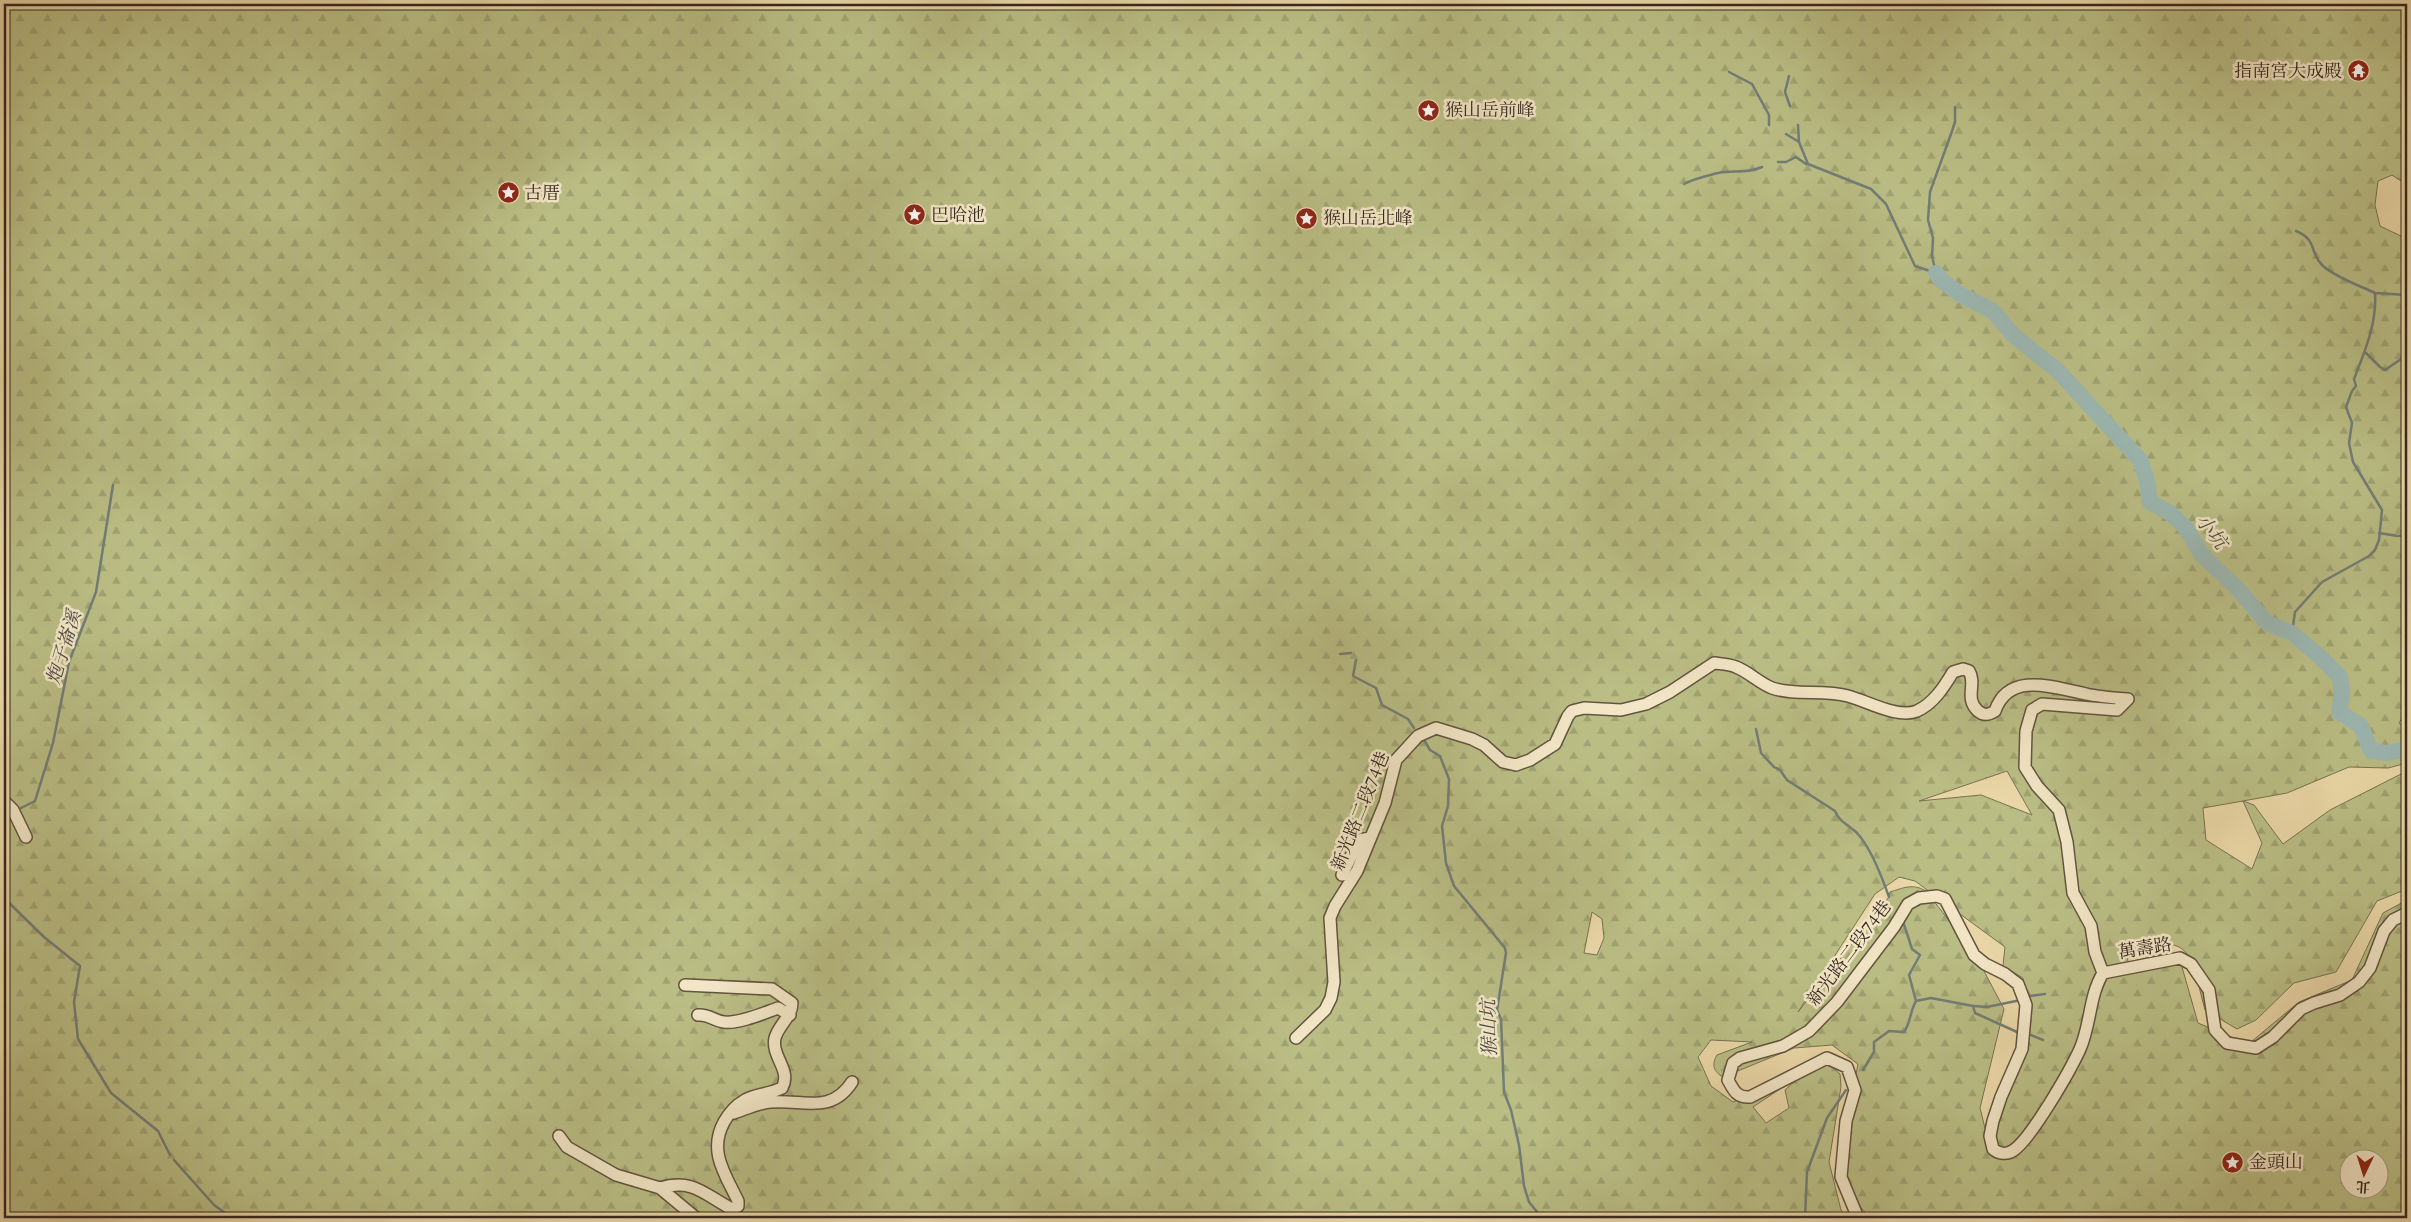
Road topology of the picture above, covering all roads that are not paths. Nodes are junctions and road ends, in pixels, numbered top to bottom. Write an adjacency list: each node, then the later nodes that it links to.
1 (4, 801): 2 (street)
2 (26, 837)
3 (1370, 838): 4 (street); 6 (street, 新光路二段74巷); 10 (street, 新光路二段74巷)
4 (1342, 875)
5 (2407, 913): 6 (street, 萬壽路)
6 (2103, 973): 16 (street, 新光路二段74巷)
7 (685, 985): 9 (street)
8 (698, 1015): 9 (street)
9 (790, 1015): 12 (street)
10 (1296, 1038)
11 (852, 1082): 12 (street)
12 (726, 1119): 14 (street)
13 (559, 1136): 14 (street)
14 (660, 1188): 15 (street)
15 (696, 1218)
16 (1858, 1218)

